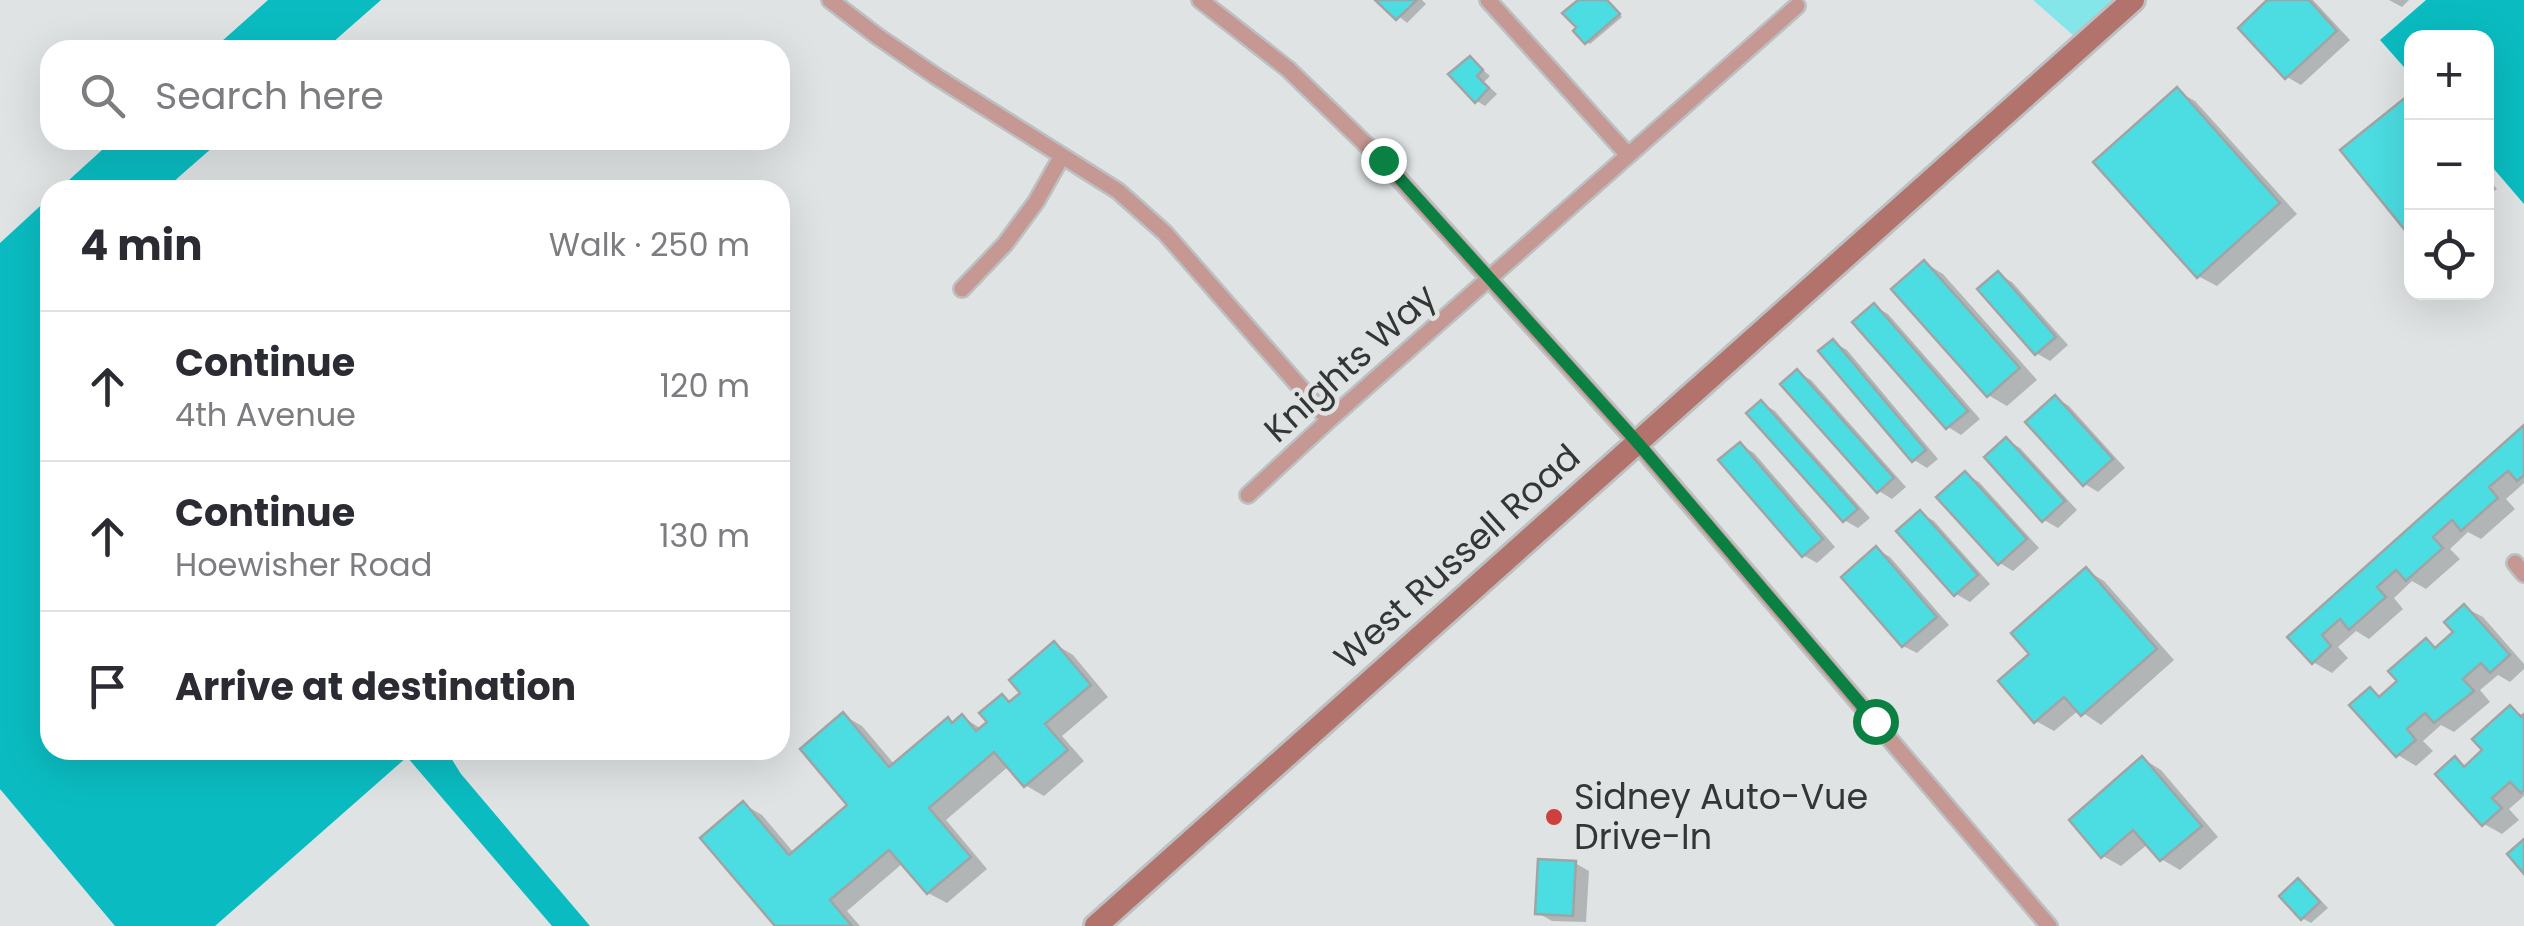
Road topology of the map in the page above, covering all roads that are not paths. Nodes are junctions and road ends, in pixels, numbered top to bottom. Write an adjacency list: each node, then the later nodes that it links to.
1 (830, 0): 7 (street)
2 (1200, 0): 8 (street)
3 (1488, 0): 6 (street)
4 (2133, 0): 11 (street, West Russell Road)
5 (1797, 6): 6 (street, Knights Way)
6 (1628, 155): 8 (street, Knights Way)
7 (1062, 156): 9 (street); 10 (street)
8 (1490, 278): 10 (street, Knights Way); 11 (street)
9 (962, 289)
10 (1329, 420): 12 (street, Knights Way)
11 (1637, 442): 13 (street, West Russell Road); 14 (street)
12 (1248, 496)
13 (1096, 926)
14 (2049, 926)

